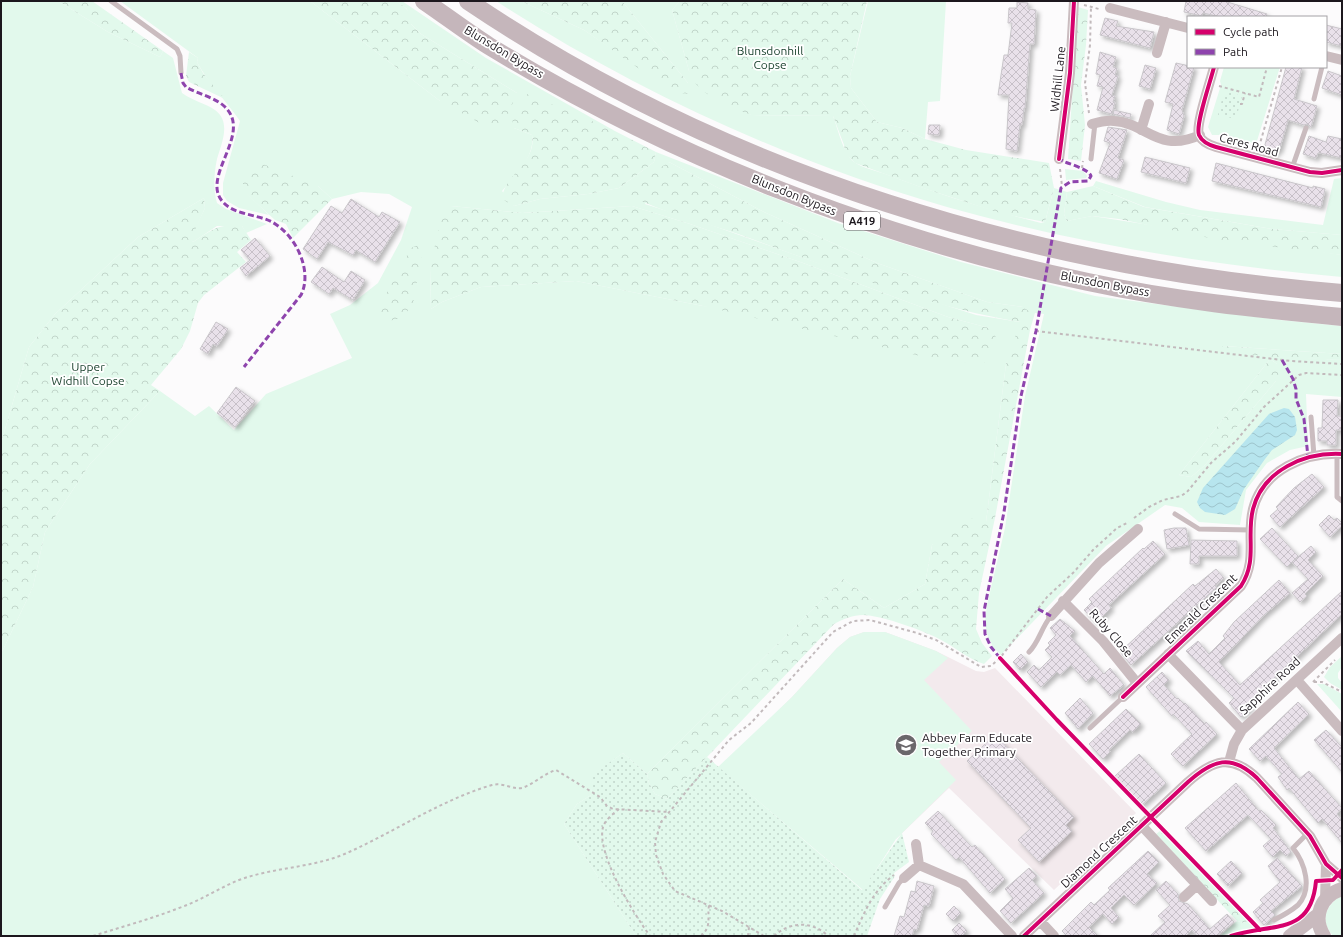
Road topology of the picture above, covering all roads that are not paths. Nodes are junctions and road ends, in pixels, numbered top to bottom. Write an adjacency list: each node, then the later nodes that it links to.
1 (111, 1): 13 (lane)
2 (424, 1): 25 (highway, Blunsdon Bypass / A419)
3 (468, 1): 24 (highway, Blunsdon Bypass / A419)
4 (1074, 2): 20 (street, Widhill Lane)
5 (1110, 8): 6 (street)
6 (1166, 22): 7 (street); 8 (street)
7 (1187, 28)
8 (1157, 53)
9 (1327, 56): 10 (street)
10 (1342, 60)
11 (1214, 68): 19 (street)
12 (1322, 68): 14 (lane)
13 (181, 73)
14 (1314, 99)
15 (1149, 104): 18 (street)
16 (1092, 121): 18 (street); 21 (lane)
17 (1306, 128): 22 (lane, Ceres Road)
18 (1141, 130): 19 (street)
19 (1200, 135): 22 (street, Ceres Road)
20 (1059, 159)
21 (1091, 159)
22 (1292, 168): 23 (street, Ceres Road)
23 (1342, 170)
24 (1342, 292)
25 (1342, 318)
26 (1311, 417): 28 (lane)
27 (1340, 454): 28 (street, Emerald Crescent); 29 (lane, Emerald Crescent)
28 (1314, 456): 32 (street, Emerald Crescent)
29 (1342, 501)
30 (1175, 514): 32 (lane)
31 (1138, 529): 33 (street)
32 (1252, 530): 37 (street, Emerald Crescent)
33 (1063, 601): 34 (street); 39 (street, Ruby Close)
34 (1050, 616): 36 (lane)
35 (1342, 638): 38 (street, Sapphire Road)
36 (1029, 652)
37 (1168, 654): 39 (street, Emerald Crescent); 42 (street, Emerald Crescent)
38 (1297, 680): 42 (street, Sapphire Road); 43 (street)
39 (1137, 683): 40 (street, Emerald Crescent)
40 (1123, 697): 41 (lane)
41 (1090, 728)
42 (1242, 730): 44 (street, Sapphire Road)
43 (1342, 731)
44 (1229, 762): 45 (street, Diamond Crescent); 46 (street)
45 (1141, 825): 52 (street, Diamond Crescent); 60 (street, Diamond Crescent)
46 (1308, 833): 48 (street); 59 (lane)
47 (916, 844): 49 (street)
48 (1326, 864): 51 (street); 55 (street)
49 (919, 865): 50 (street); 61 (street)
50 (902, 874): 57 (lane)
51 (1342, 878)
52 (1197, 885): 54 (street); 56 (street, Diamond Crescent)
53 (1342, 889): 55 (main road)
54 (1184, 897)
55 (1325, 900): 58 (main road)
56 (1212, 901)
57 (885, 908)
58 (1319, 914): 64 (main road); 65 (main road)
59 (1274, 920)
60 (1040, 921): 62 (street, Diamond Crescent); 63 (street)
61 (1012, 936)
62 (1024, 936)
63 (1054, 936)
64 (1290, 936)
65 (1324, 936)

